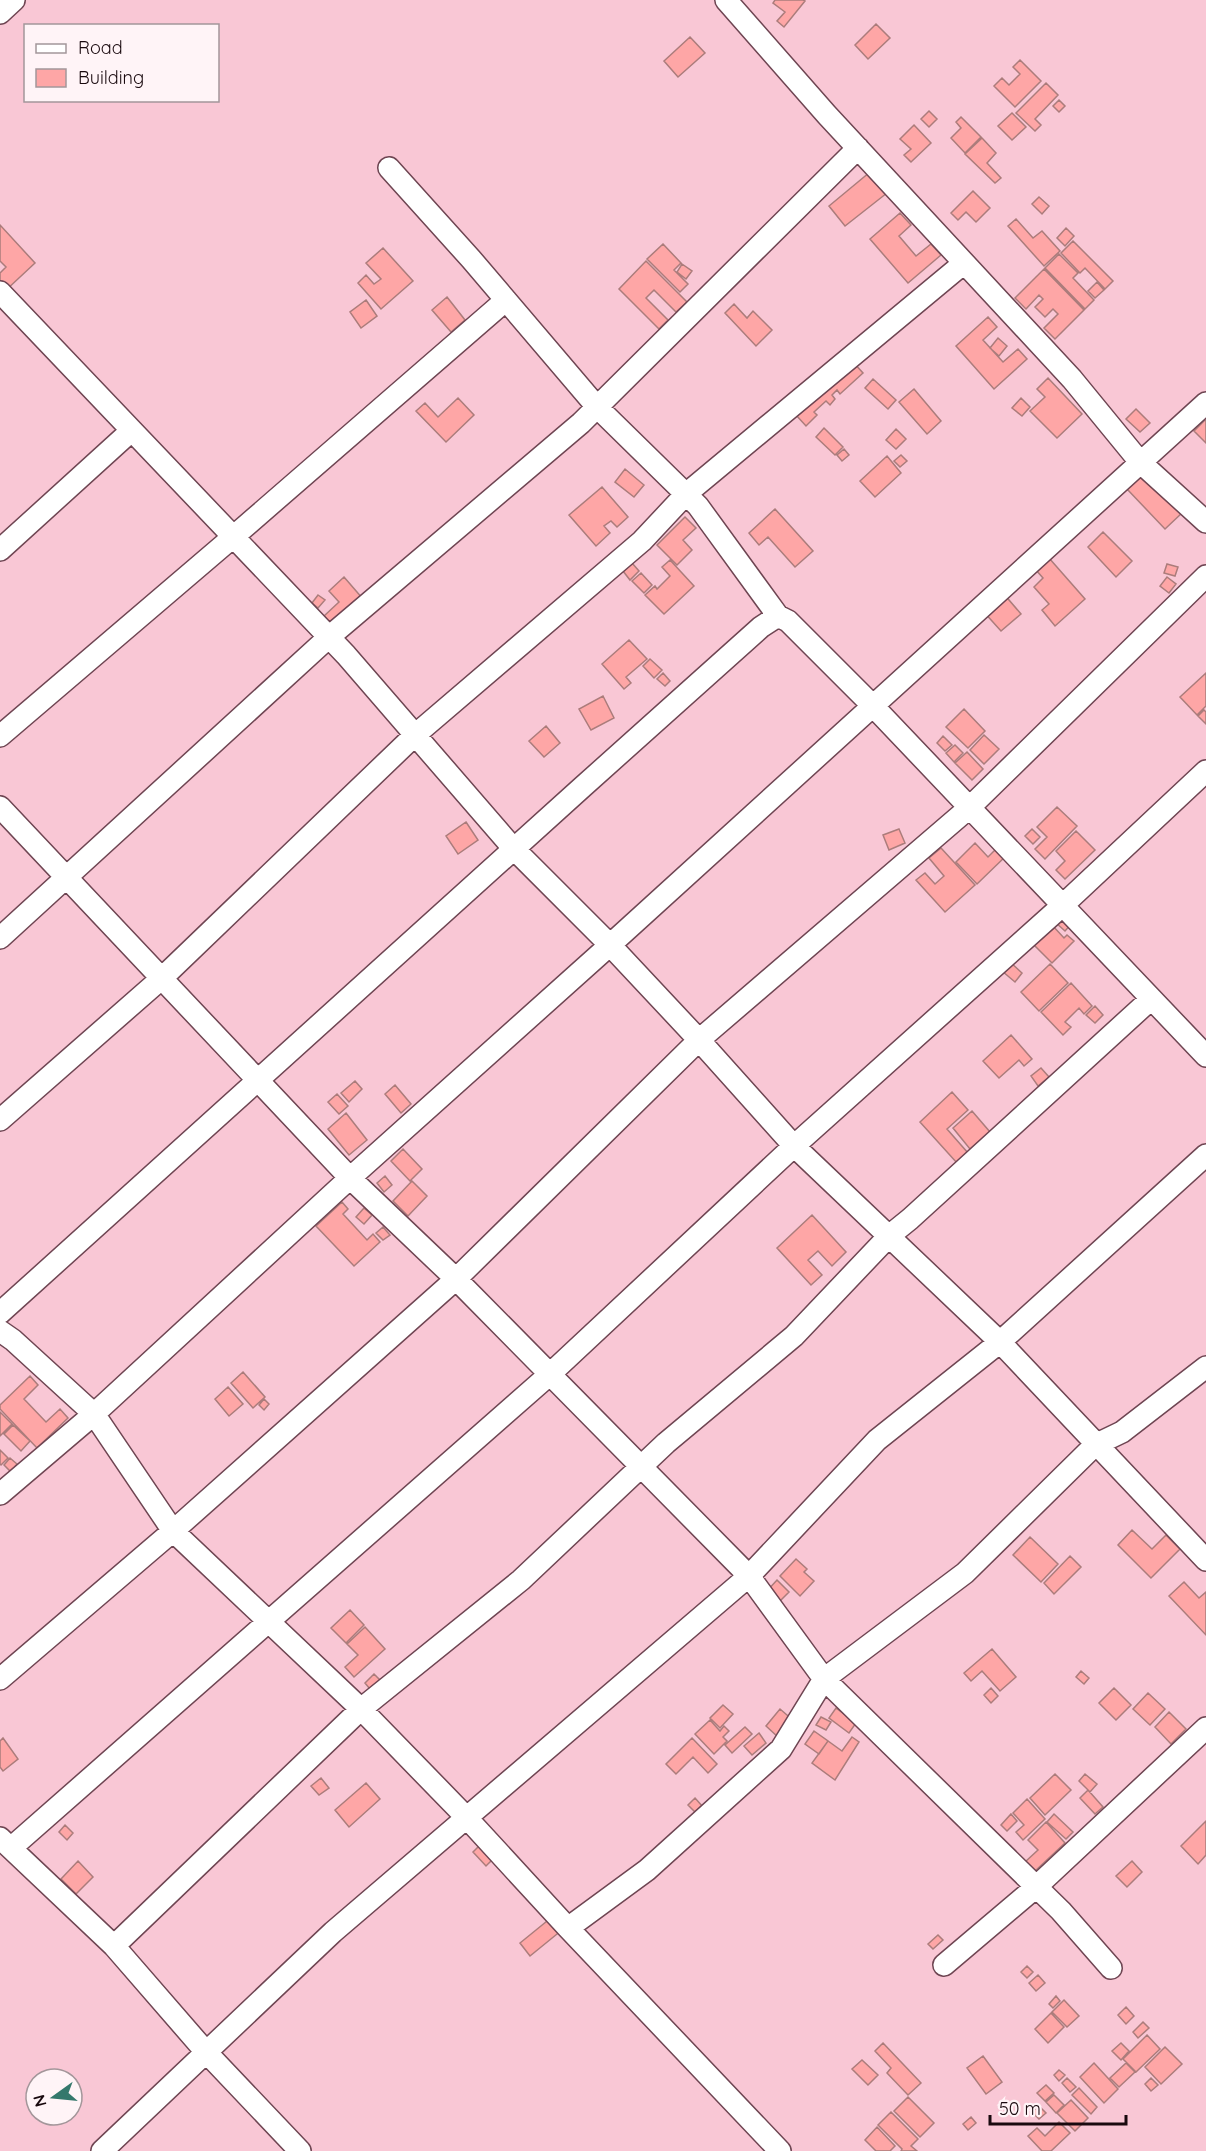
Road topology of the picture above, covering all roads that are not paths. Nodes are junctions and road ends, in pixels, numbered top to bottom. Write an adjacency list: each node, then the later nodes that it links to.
1 (14, 0): 3 (street)
2 (726, 0): 4 (street)
3 (0, 13)
4 (858, 148): 6 (street); 10 (street)
5 (389, 168): 8 (street)
6 (964, 263): 12 (street); 13 (street)
7 (0, 292): 11 (street)
8 (506, 300): 10 (street); 15 (street)
9 (1206, 403): 12 (street)
10 (597, 407): 13 (street); 19 (street)
11 (132, 431): 15 (street); 16 (street)
12 (1140, 462): 14 (street); 20 (street)
13 (686, 494): 18 (street); 21 (street)
14 (1206, 522)
15 (233, 537): 19 (street); 22 (street)
16 (0, 550)
17 (1206, 576): 25 (street)
18 (778, 616): 20 (street); 26 (street)
19 (329, 637): 21 (street); 27 (street)
20 (873, 705): 25 (street); 30 (street)
21 (415, 735): 26 (street); 31 (street)
22 (0, 736)
23 (1206, 771): 28 (street)
24 (0, 807): 27 (street)
25 (969, 808): 28 (street); 33 (street)
26 (513, 848): 30 (street); 35 (street)
27 (67, 878): 29 (street); 31 (street)
28 (1063, 905): 32 (street); 37 (street)
29 (0, 938)
30 (610, 945): 33 (street); 39 (street)
31 (162, 978): 35 (street); 36 (street)
32 (1151, 999): 34 (street); 40 (street)
33 (699, 1040): 37 (street); 41 (street)
34 (1206, 1056)
35 (260, 1080): 39 (street); 42 (street)
36 (0, 1120)
37 (795, 1146): 40 (street); 46 (street)
38 (1206, 1155): 44 (street)
39 (350, 1178): 41 (street); 47 (street)
40 (889, 1236): 44 (street); 49 (street)
41 (456, 1279): 46 (street); 51 (street)
42 (0, 1312)
43 (0, 1331): 47 (street)
44 (1000, 1342): 48 (street); 53 (street)
45 (1206, 1367): 48 (street)
46 (549, 1375): 49 (street); 54 (street)
47 (94, 1414): 50 (street); 51 (street)
48 (1095, 1445): 52 (street); 56 (street)
49 (640, 1467): 53 (street); 57 (street)
50 (0, 1494)
51 (173, 1531): 54 (street); 55 (street)
52 (1205, 1558)
53 (748, 1576): 56 (street); 59 (street)
54 (269, 1621): 57 (street); 60 (street)
55 (0, 1679)
56 (824, 1679): 61 (street); 62 (street)
57 (361, 1709): 59 (street); 63 (street)
58 (1206, 1728): 61 (street)
59 (466, 1817): 62 (street); 66 (street)
60 (5, 1843): 63 (street)
61 (1036, 1887): 64 (street); 65 (street)
62 (568, 1928): 69 (street)
63 (114, 1946): 66 (street)
64 (944, 1965)
65 (1111, 1968)
66 (206, 2052): 67 (street); 68 (street)
67 (102, 2151)
68 (300, 2151)
69 (780, 2151)

